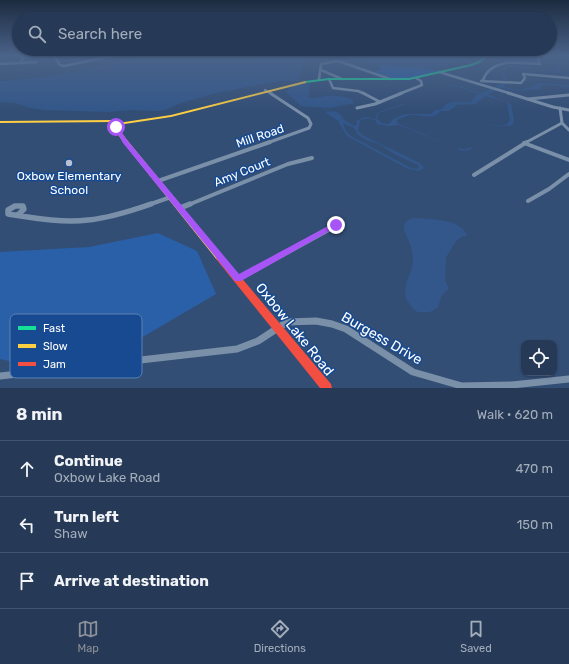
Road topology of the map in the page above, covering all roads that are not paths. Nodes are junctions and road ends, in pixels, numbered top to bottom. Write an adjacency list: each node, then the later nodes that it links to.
1 (320, 74): 11 (street)
2 (331, 74): 13 (street)
3 (376, 74): 14 (street)
4 (430, 74): 9 (street)
5 (445, 74): 16 (street)
6 (485, 74): 15 (street)
7 (523, 74): 15 (street)
8 (524, 74): 10 (street)
9 (416, 78): 14 (street); 20 (street)
10 (569, 78)
11 (319, 79): 12 (street); 17 (street)
12 (329, 79): 13 (street); 20 (street)
13 (342, 79): 14 (street)
14 (390, 79)
15 (483, 80): 16 (street)
16 (475, 83): 19 (street)
17 (265, 90): 26 (street); 33 (street, Mill Road)
18 (569, 95): 19 (street)
19 (526, 99): 22 (street)
20 (380, 102): 21 (street)
21 (357, 108)
22 (560, 108): 23 (street); 25 (street)
23 (569, 110)
24 (0, 122): 26 (street)
25 (562, 123): 27 (street); 28 (street)
26 (116, 124): 33 (street, Oxbow Lake Road)
27 (569, 130)
28 (524, 143): 30 (street); 32 (street)
29 (312, 158): 36 (street, Amy Court)
30 (569, 160)
31 (569, 174): 35 (street)
32 (474, 175)
33 (158, 181): 34 (street, Oxbow Lake Road)
34 (171, 197): 36 (street, Oxbow Lake Road); 37 (street)
35 (528, 201)
36 (180, 208): 39 (street, Oxbow Lake Road)
37 (18, 215)
38 (336, 225): 39 (street)
39 (238, 279): 40 (street, Oxbow Lake Road)
40 (278, 327): 41 (street, Burgess Drive); 44 (street, Burgess Drive); 45 (street, Oxbow Lake Road)
41 (142, 359)
42 (10, 374): 43 (street, Burgess Drive)
43 (0, 376)
44 (569, 379)
45 (327, 388)

